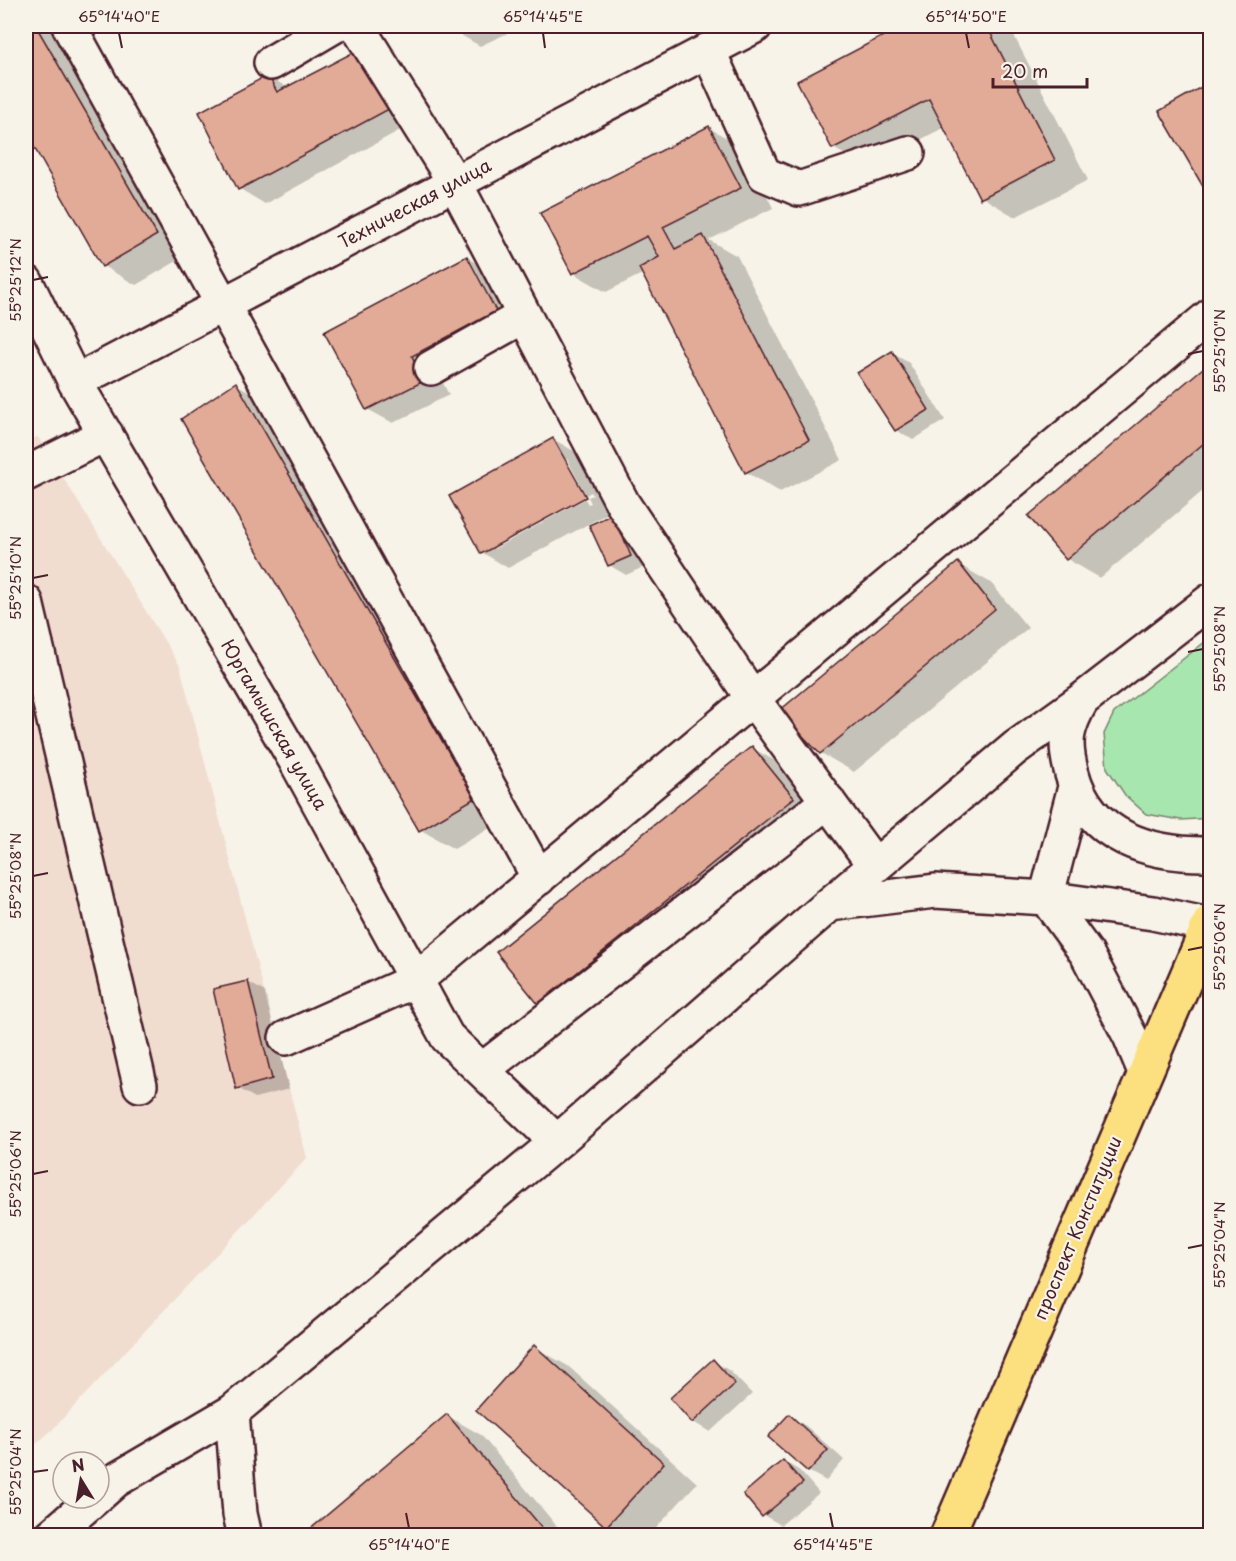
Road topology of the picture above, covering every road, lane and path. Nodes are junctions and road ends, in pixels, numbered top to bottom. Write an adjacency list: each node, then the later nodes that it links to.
1 (69, 26): 10 (street)
2 (334, 26): 6 (street)
3 (357, 26): 8 (street)
4 (755, 26): 5 (street, Техническая улица)
5 (715, 40): 7 (street); 8 (street, Техническая улица)
6 (271, 63)
7 (908, 153)
8 (455, 183): 10 (street, Техническая улица); 11 (street)
9 (26, 282): 14 (street, Юргамышская улица)
10 (222, 305): 14 (street, Техническая улица); 25 (street)
11 (524, 316): 13 (street); 19 (street)
12 (1210, 316): 19 (street)
13 (432, 368)
14 (75, 382): 15 (street, Юргамышская улица)
15 (105, 434): 16 (street); 29 (street, Юргамышская улица)
16 (26, 474)
17 (1210, 601): 20 (street)
18 (26, 602): 33 (street)
19 (753, 699): 22 (street); 25 (street)
20 (1082, 700): 21 (street); 24 (street)
21 (1075, 787): 23 (street); 26 (street)
22 (828, 801): 24 (street); 31 (street)
23 (1210, 854)
24 (874, 866): 27 (street)
25 (539, 878): 29 (street)
26 (1046, 898): 27 (street); 28 (street); 32 (street)
27 (830, 904): 34 (street)
28 (1210, 923): 32 (main road, проспект Конституции)
29 (416, 980): 30 (street); 31 (street, Юргамышская улица)
30 (286, 1038)
31 (482, 1070): 34 (street, Юргамышская улица)
32 (1145, 1071): 40 (main road, проспект Конституции)
33 (140, 1085)
34 (557, 1142): 35 (street)
35 (232, 1412): 36 (street); 39 (street)
36 (111, 1484)
37 (81, 1510): 38 (street)
38 (51, 1536)
39 (245, 1536)
40 (947, 1536)

